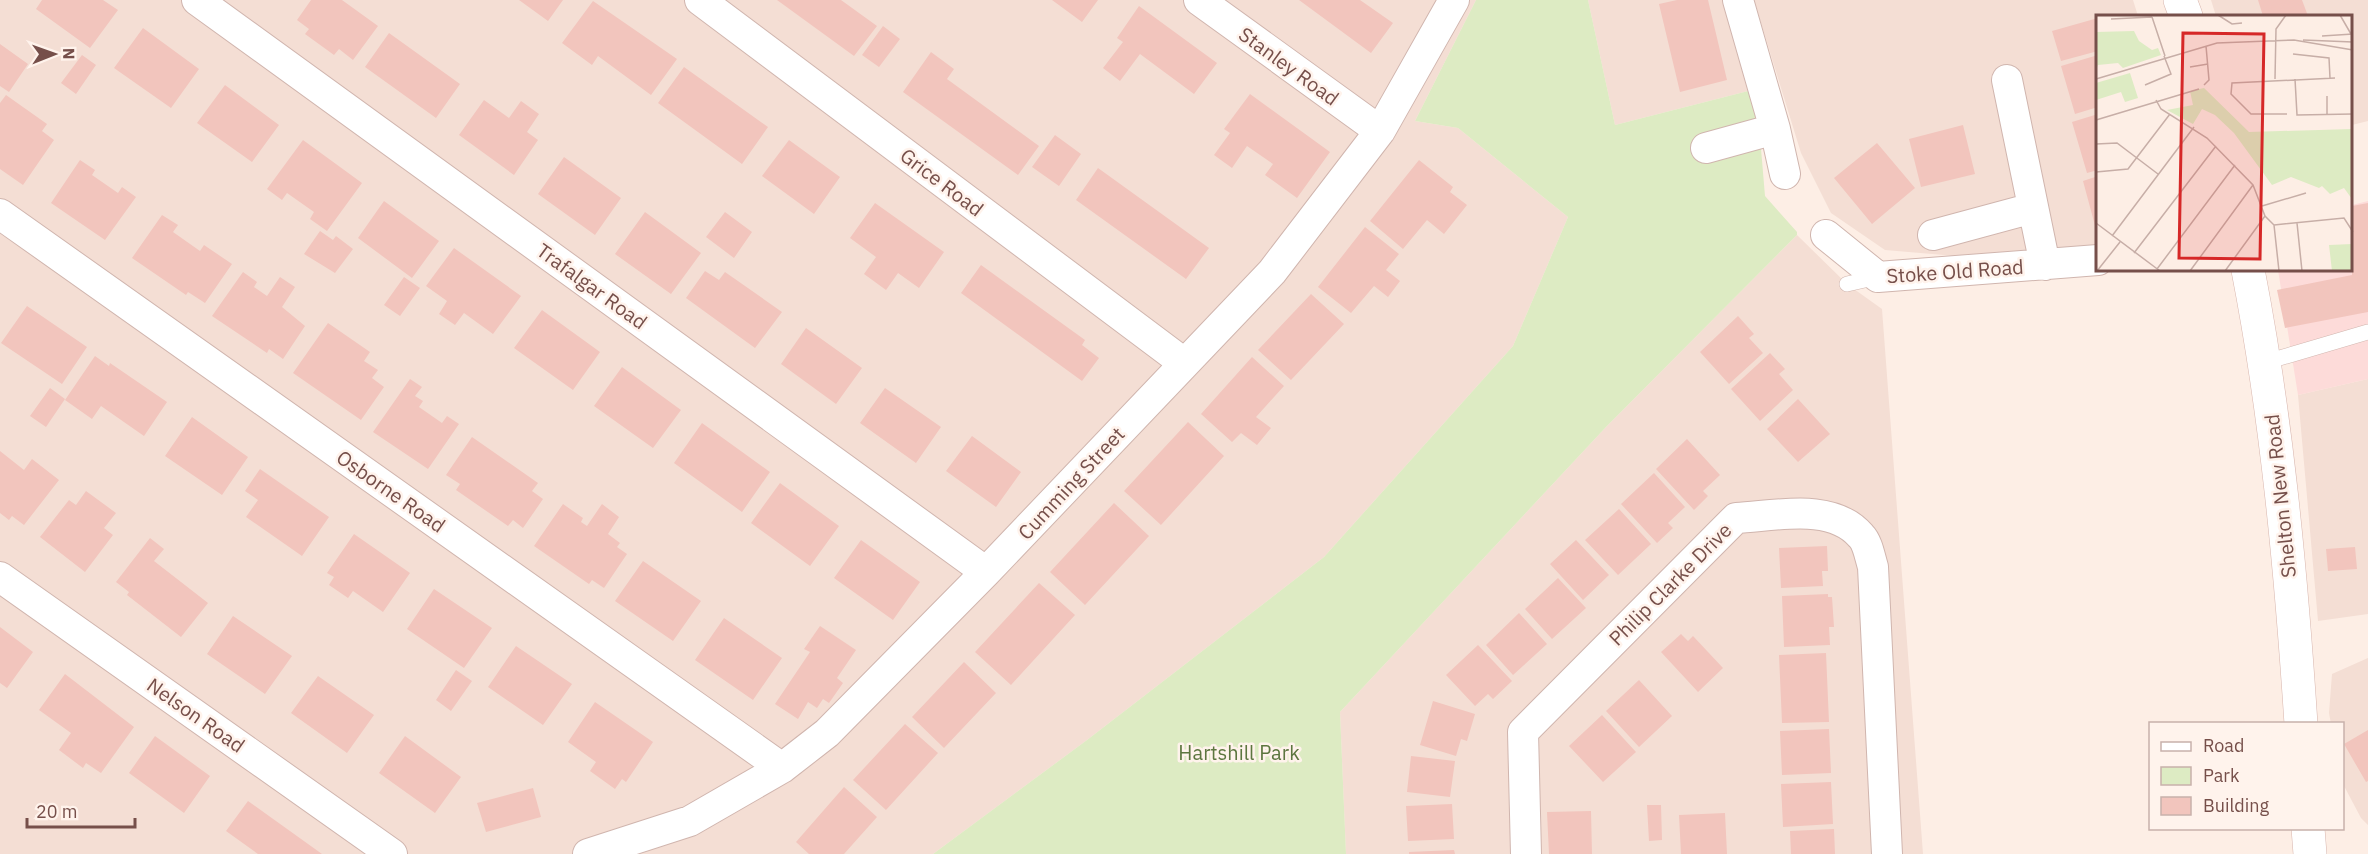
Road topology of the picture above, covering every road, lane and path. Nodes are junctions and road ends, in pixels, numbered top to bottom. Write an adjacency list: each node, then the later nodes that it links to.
1 (197, 0): 25 (street, Trafalgar Road)
2 (700, 0): 24 (street, Grice Road)
3 (1199, 0): 10 (street, Stanley Road)
4 (1454, 0): 10 (street, Cumming Street)
5 (1738, 0): 9 (street)
6 (2180, 0): 7 (main road)
7 (2186, 15)
8 (2007, 80): 13 (street)
9 (1775, 129): 11 (street); 12 (street)
10 (1380, 131): 24 (street, Cumming Street)
11 (1706, 148)
12 (1785, 174)
13 (2033, 208): 15 (street); 18 (street)
14 (0, 214): 28 (street, Osborne Road)
15 (1933, 234)
16 (1826, 235): 20 (street, Stoke Old Road)
17 (2096, 260): 18 (street, Stoke Old Road)
18 (2045, 266): 20 (street, Stoke Old Road)
19 (2247, 272): 23 (main road, Shelton New Road)
20 (1878, 278): 21 (lane)
21 (1847, 284)
22 (2368, 332): 23 (lane)
23 (2265, 362): 27 (main road, Shelton New Road)
24 (1184, 363): 25 (street, Cumming Street)
25 (986, 572): 28 (street, Cumming Street)
26 (0, 577): 30 (street, Nelson Road)
27 (2301, 722)
28 (782, 768): 31 (street, Cumming Street)
29 (2308, 830): 34 (main road)
30 (392, 854)
31 (588, 854)
32 (1526, 854): 33 (street, Philip Clarke Drive)
33 (1887, 854)
34 (2310, 854)

